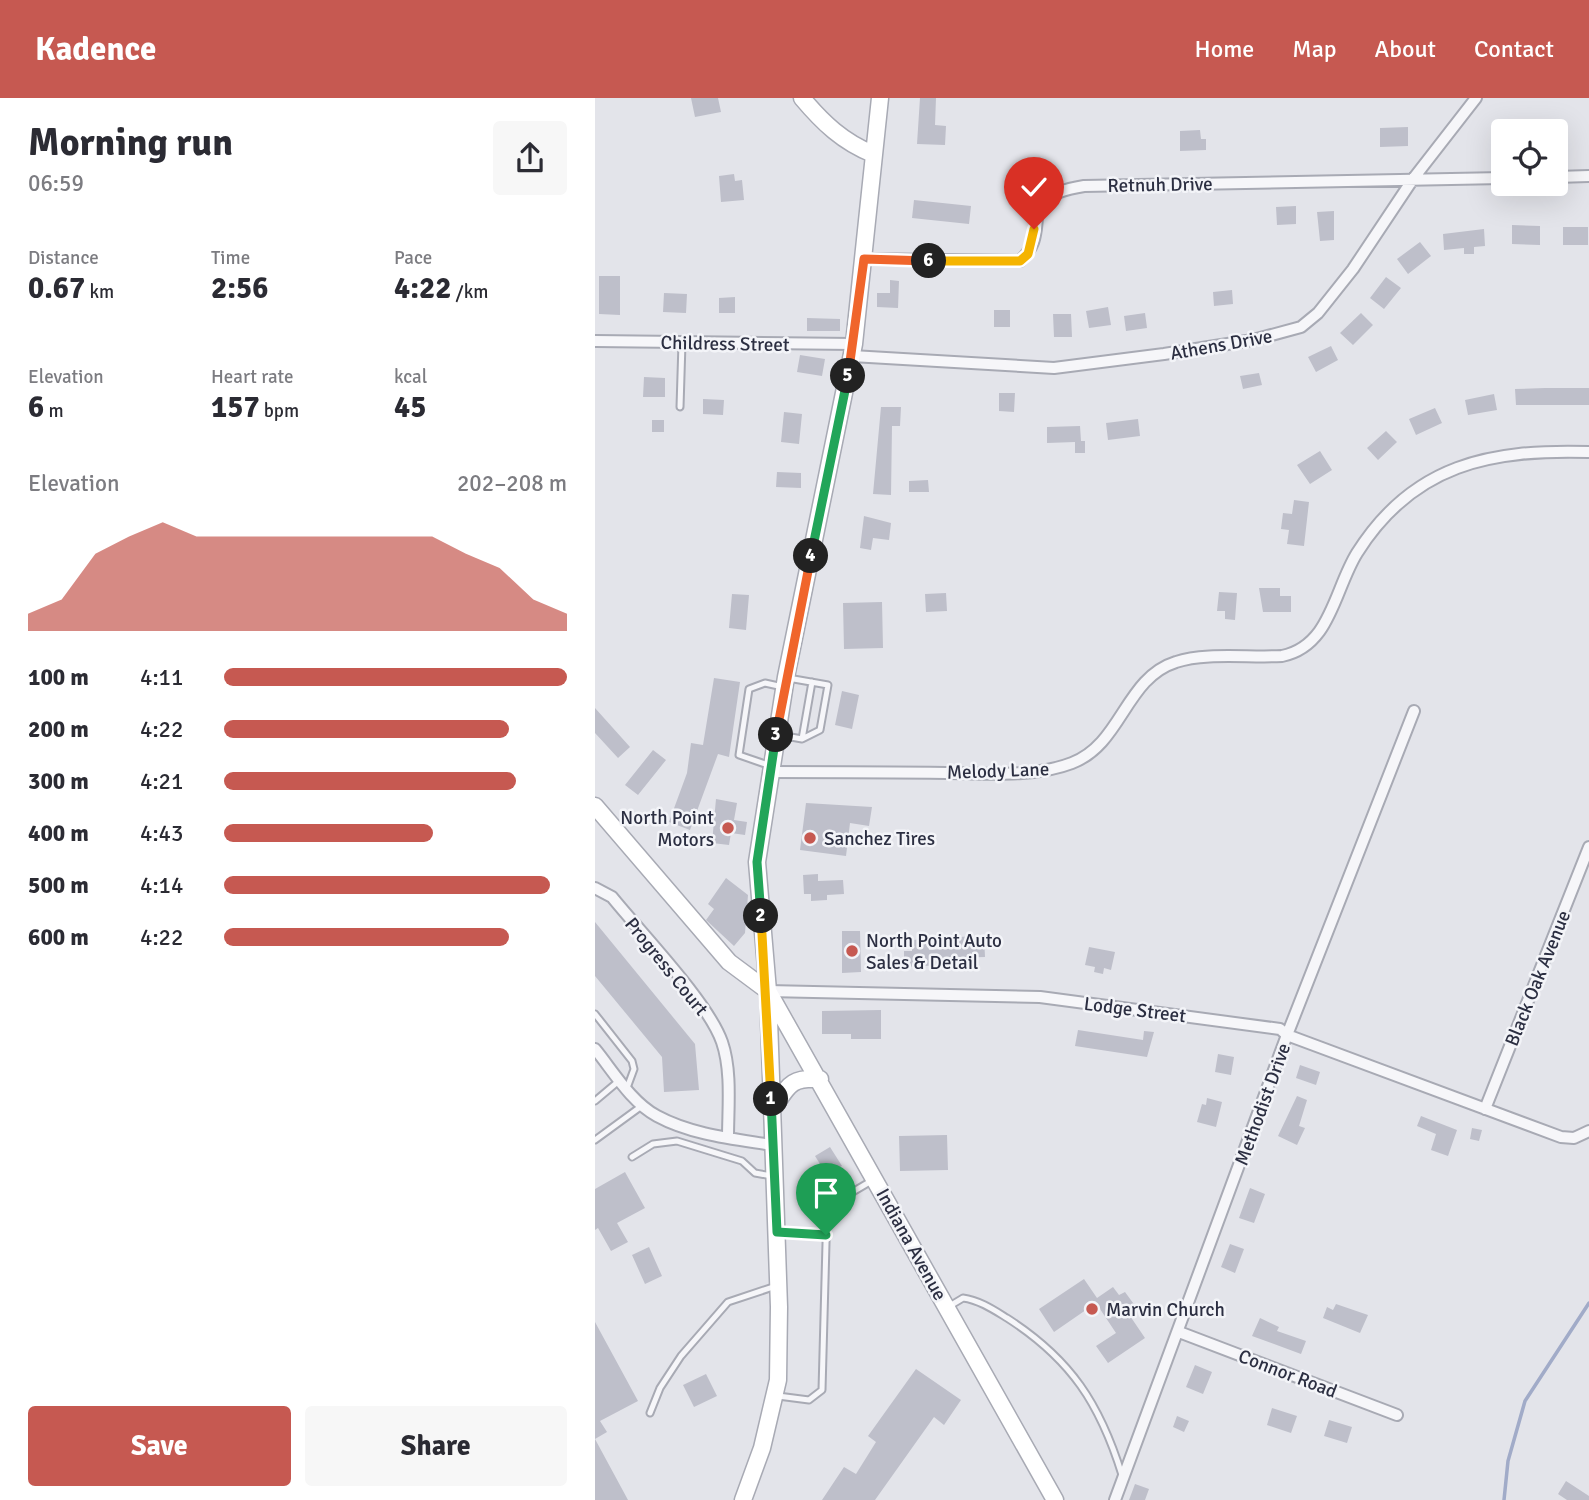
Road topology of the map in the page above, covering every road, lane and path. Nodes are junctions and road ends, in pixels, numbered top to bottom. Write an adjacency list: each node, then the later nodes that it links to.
1 (802, 98): 4 (main road)
2 (880, 98): 4 (main road)
3 (1476, 98): 8 (street, Athens Drive)
4 (873, 155): 9 (main road)
5 (1589, 176): 6 (street)
6 (1568, 177)
7 (1491, 178): 8 (street, Retnuh Drive)
8 (1413, 179): 9 (street, Retnuh Drive); 12 (street, Athens Drive)
9 (864, 259): 12 (main road)
10 (595, 341): 11 (street, Childress Street)
11 (682, 343): 12 (street, Childress Street); 13 (lane)
12 (853, 350): 15 (main road)
13 (680, 407)
14 (1589, 452): 20 (street, Melody Lane)
15 (786, 682): 16 (lane); 18 (main road); 20 (lane)
16 (812, 682): 19 (lane); 19 (lane)
17 (1414, 711): 26 (street, Methodist Drive)
18 (776, 735): 19 (lane); 20 (main road)
19 (802, 739)
20 (771, 769): 24 (main road)
21 (598, 813): 24 (main road, Indiana Avenue)
22 (1589, 847): 32 (street, Black Oak Avenue)
23 (595, 888): 35 (street, Progress Court)
24 (768, 991): 26 (street, Lodge Street); 28 (main road, Indiana Avenue); 33 (main road)
25 (595, 1014): 29 (lane)
26 (1287, 1035): 32 (street, Lodge Street); 45 (street, Methodist Drive)
27 (595, 1049): 29 (street)
28 (820, 1079): 33 (main road); 40 (main road, Indiana Avenue)
29 (623, 1084): 30 (lane); 31 (street)
30 (595, 1101)
31 (643, 1105): 35 (street); 36 (lane)
32 (1485, 1109): 34 (street, Lodge Street)
33 (772, 1110): 37 (main road)
34 (1589, 1132)
35 (728, 1138): 37 (street)
36 (595, 1140)
37 (772, 1144): 39 (main road)
38 (632, 1157): 39 (lane)
39 (775, 1177): 41 (main road)
40 (875, 1178): 42 (lane); 44 (main road, Indiana Avenue)
41 (777, 1232): 42 (lane); 43 (main road)
42 (826, 1235): 46 (lane)
43 (779, 1284): 46 (main road); 47 (lane)
44 (947, 1307): 49 (lane); 51 (main road, Indiana Avenue)
45 (1179, 1332): 48 (street, Connor Road); 49 (street, Methodist Drive)
46 (774, 1396): 50 (main road)
47 (650, 1413)
48 (1397, 1415)
49 (1123, 1478): 52 (street, Methodist Drive)
50 (743, 1500)
51 (1055, 1500)
52 (1115, 1500)

